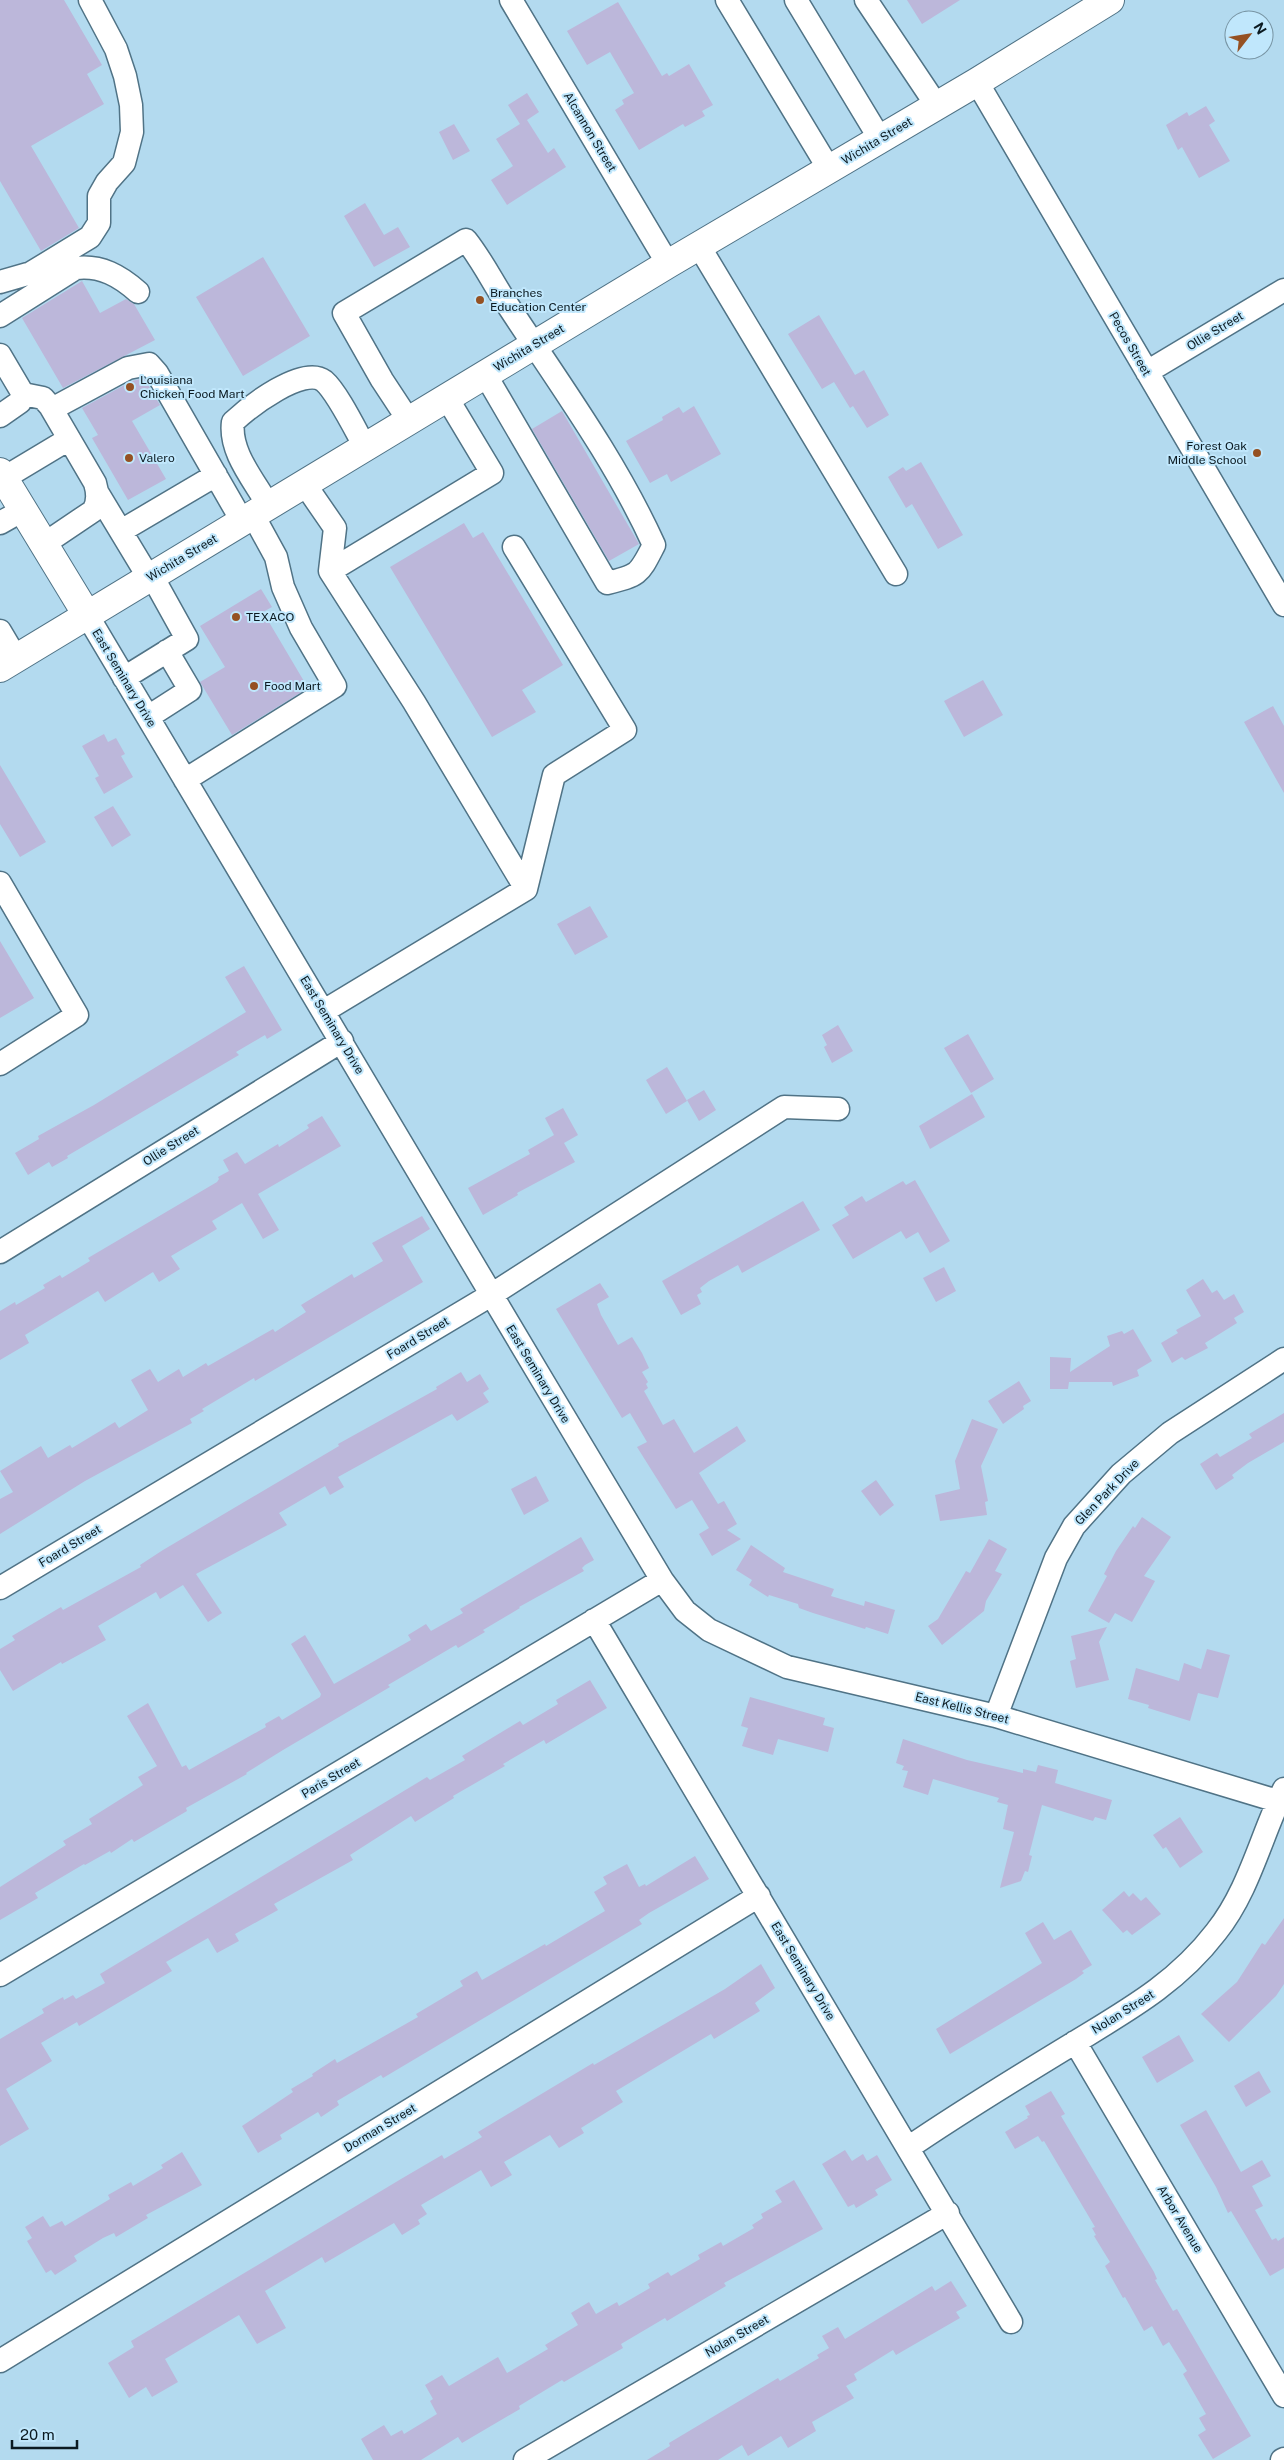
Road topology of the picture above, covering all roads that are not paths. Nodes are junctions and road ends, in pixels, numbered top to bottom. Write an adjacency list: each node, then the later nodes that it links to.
1 (90, 0): 13 (street)
2 (511, 0): 12 (street, Alcannon Street)
3 (727, 0): 10 (street)
4 (796, 0): 9 (street)
5 (866, 0): 8 (street)
6 (1110, 0): 7 (main road, Wichita Street)
7 (977, 82): 8 (main road, Wichita Street); 19 (street, Pecos Street)
8 (937, 106): 9 (main road, Wichita Street)
9 (880, 139): 10 (main road, Wichita Street)
10 (830, 169): 11 (main road, Wichita Street)
11 (699, 246): 12 (main road, Wichita Street); 38 (street)
12 (668, 264): 17 (main road, Wichita Street)
13 (0, 282)
14 (1284, 290): 19 (street, Ollie Street)
15 (138, 292): 16 (street)
16 (0, 316)
17 (535, 344): 20 (main road, Wichita Street); 20 (street); 25 (street)
18 (0, 355): 21 (street)
19 (1147, 372): 40 (street, Pecos Street)
20 (486, 374): 22 (main road, Wichita Street)
21 (23, 394): 23 (street); 24 (street)
22 (447, 398): 25 (main road, Wichita Street); 37 (street)
23 (52, 409): 26 (street); 29 (street)
24 (0, 416)
25 (408, 421): 27 (main road, Wichita Street)
26 (69, 439): 28 (street); 31 (street)
27 (366, 447): 30 (main road, Wichita Street); 32 (street)
28 (2, 475): 33 (main road, East Seminary Drive)
29 (216, 475): 32 (street); 34 (street)
30 (304, 483): 32 (main road, Wichita Street); 37 (street)
31 (97, 492): 34 (street); 35 (street)
32 (255, 514): 39 (main road, Wichita Street); 47 (street)
33 (11, 516): 35 (main road, East Seminary Drive)
34 (121, 531): 39 (street)
35 (44, 544): 41 (main road, East Seminary Drive)
36 (514, 546): 49 (street)
37 (330, 571): 49 (street)
38 (896, 574)
39 (150, 577): 41 (main road, Wichita Street); 43 (street)
40 (1284, 605)
41 (86, 615): 44 (main road, Wichita Street); 45 (street, East Seminary Drive)
42 (0, 632): 44 (street)
43 (167, 651): 45 (street); 46 (street)
44 (8, 663)
45 (124, 678): 46 (street, East Seminary Drive)
46 (148, 717): 47 (street, East Seminary Drive)
47 (186, 780): 50 (street, East Seminary Drive)
48 (0, 883): 52 (street)
49 (526, 890): 50 (street)
50 (324, 1011): 51 (street, East Seminary Drive)
51 (342, 1041): 54 (street, Ollie Street); 55 (street, East Seminary Drive)
52 (0, 1064)
53 (838, 1109): 55 (street, Foard Street)
54 (0, 1252)
55 (491, 1295): 57 (street, East Seminary Drive); 58 (street, Foard Street)
56 (1284, 1359): 60 (street, Glen Park Drive)
57 (662, 1580): 59 (street, Paris Street); 60 (street, East Kellis Street)
58 (0, 1588)
59 (594, 1620): 62 (street, East Seminary Drive); 63 (street, Paris Street)
60 (996, 1716): 61 (street, East Kellis Street)
61 (1282, 1797): 64 (street, Nolan Street)
62 (759, 1896): 65 (street, East Seminary Drive); 68 (street, Dorman Street)
63 (0, 1975)
64 (1075, 2042): 65 (street, Nolan Street); 69 (street, Arbor Avenue)
65 (908, 2148): 66 (street, East Seminary Drive)
66 (948, 2212): 67 (street, East Seminary Drive); 70 (street, Nolan Street)
67 (1011, 2322)
68 (0, 2361)
69 (1284, 2396)
70 (525, 2460)

